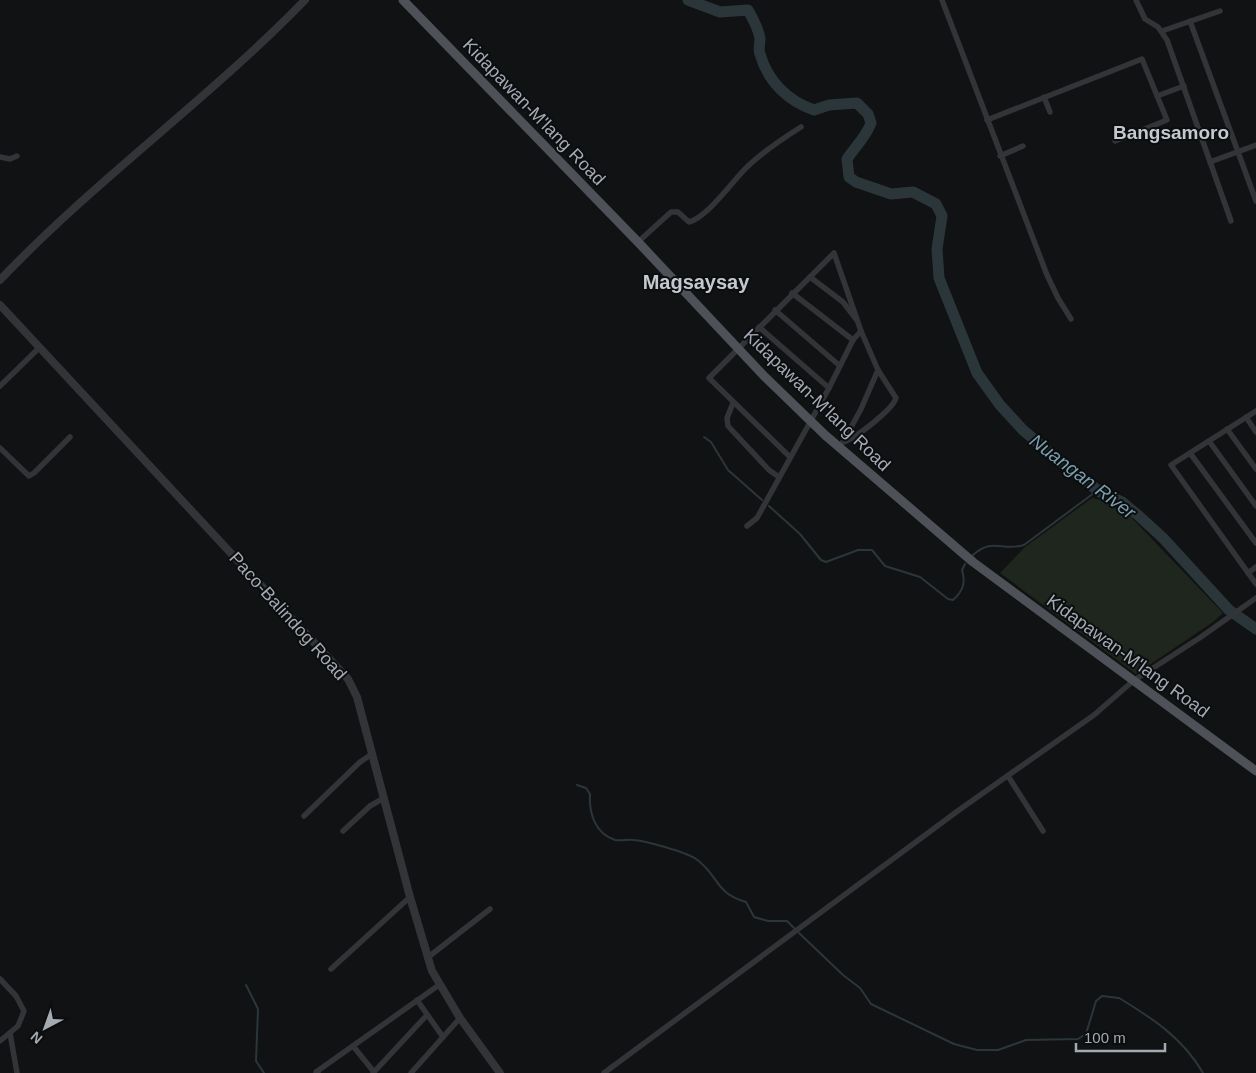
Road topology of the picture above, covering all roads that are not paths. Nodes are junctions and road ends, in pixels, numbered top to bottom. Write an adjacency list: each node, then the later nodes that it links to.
1 (305, 0): 26 (street)
2 (403, 0): 24 (main road, Kidapawan-M'lang Road)
3 (942, 0): 12 (street)
4 (1136, 0): 7 (street)
5 (1220, 11): 6 (street)
6 (1190, 21): 7 (street); 17 (street)
7 (1162, 31): 8 (street)
8 (1184, 86): 9 (street); 21 (street)
9 (1158, 96): 10 (street); 14 (street)
10 (1044, 97): 11 (street); 12 (street)
11 (1050, 112)
12 (986, 120): 19 (street)
13 (800, 127): 24 (street)
14 (1115, 141)
15 (1256, 145): 17 (street)
16 (1023, 146): 19 (street)
17 (1238, 152): 21 (street); 22 (street)
18 (17, 156): 20 (street)
19 (1000, 156): 30 (street)
20 (0, 157)
21 (1210, 162): 23 (street)
22 (1256, 200)
23 (1231, 221)
24 (638, 242): 35 (main road, Kidapawan-M'lang Road)
25 (810, 277): 27 (street); 32 (street); 32 (street)
26 (0, 280)
27 (792, 293): 29 (street); 33 (street)
28 (0, 305): 34 (street, Paco-Balindog Road)
29 (775, 310): 31 (street); 36 (street)
30 (1071, 318)
31 (759, 327): 35 (street); 39 (street)
32 (861, 329): 33 (street); 37 (street)
33 (853, 340): 36 (street)
34 (39, 348): 38 (street); 62 (street, Paco-Balindog Road)
35 (738, 348): 40 (street); 43 (main road, Kidapawan-M'lang Road)
36 (840, 366): 39 (street)
37 (878, 370): 48 (street); 48 (street)
38 (0, 386)
39 (829, 388): 43 (street)
40 (733, 403): 51 (street); 53 (street)
41 (1256, 411): 42 (street)
42 (1246, 417): 44 (street); 45 (street)
43 (810, 422): 48 (main road, Kidapawan-M'lang Road); 51 (street)
44 (1227, 429): 47 (street); 52 (street)
45 (1256, 432)
46 (70, 437): 49 (street)
47 (1209, 441): 50 (street); 54 (street)
48 (841, 445): 61 (main road, Kidapawan-M'lang Road)
49 (0, 448)
50 (1190, 453): 56 (street); 58 (street)
51 (790, 457): 53 (street)
52 (1256, 469)
53 (779, 477): 55 (street)
54 (1256, 506)
55 (747, 526)
56 (1256, 543)
57 (1256, 567): 58 (street)
58 (1248, 573): 59 (street)
59 (1256, 584)
60 (1256, 598): 61 (street)
61 (1132, 681): 63 (main road, Kidapawan-M'lang Road); 64 (street)
62 (372, 754): 65 (street, Paco-Balindog Road); 66 (street)
63 (1256, 771)
64 (1008, 776): 68 (street); 87 (street)
65 (384, 798): 67 (street); 69 (street, Paco-Balindog Road)
66 (304, 816)
67 (343, 831)
68 (1043, 831)
69 (410, 897): 71 (street, Paco-Balindog Road); 72 (street)
70 (490, 909): 71 (street)
71 (428, 958): 74 (street, Paco-Balindog Road)
72 (331, 969)
73 (0, 978): 78 (street)
74 (438, 985): 75 (street); 77 (street, Paco-Balindog Road)
75 (417, 1000): 76 (street); 81 (street)
76 (427, 1015): 79 (street); 82 (street)
77 (460, 1018): 79 (street); 86 (street, Paco-Balindog Road)
78 (10, 1033): 80 (street); 83 (street)
79 (443, 1038): 85 (street)
80 (0, 1041)
81 (353, 1046): 82 (street); 84 (street)
82 (373, 1072)
83 (17, 1073)
84 (318, 1073)
85 (411, 1073)
86 (500, 1073)
87 (604, 1073)

